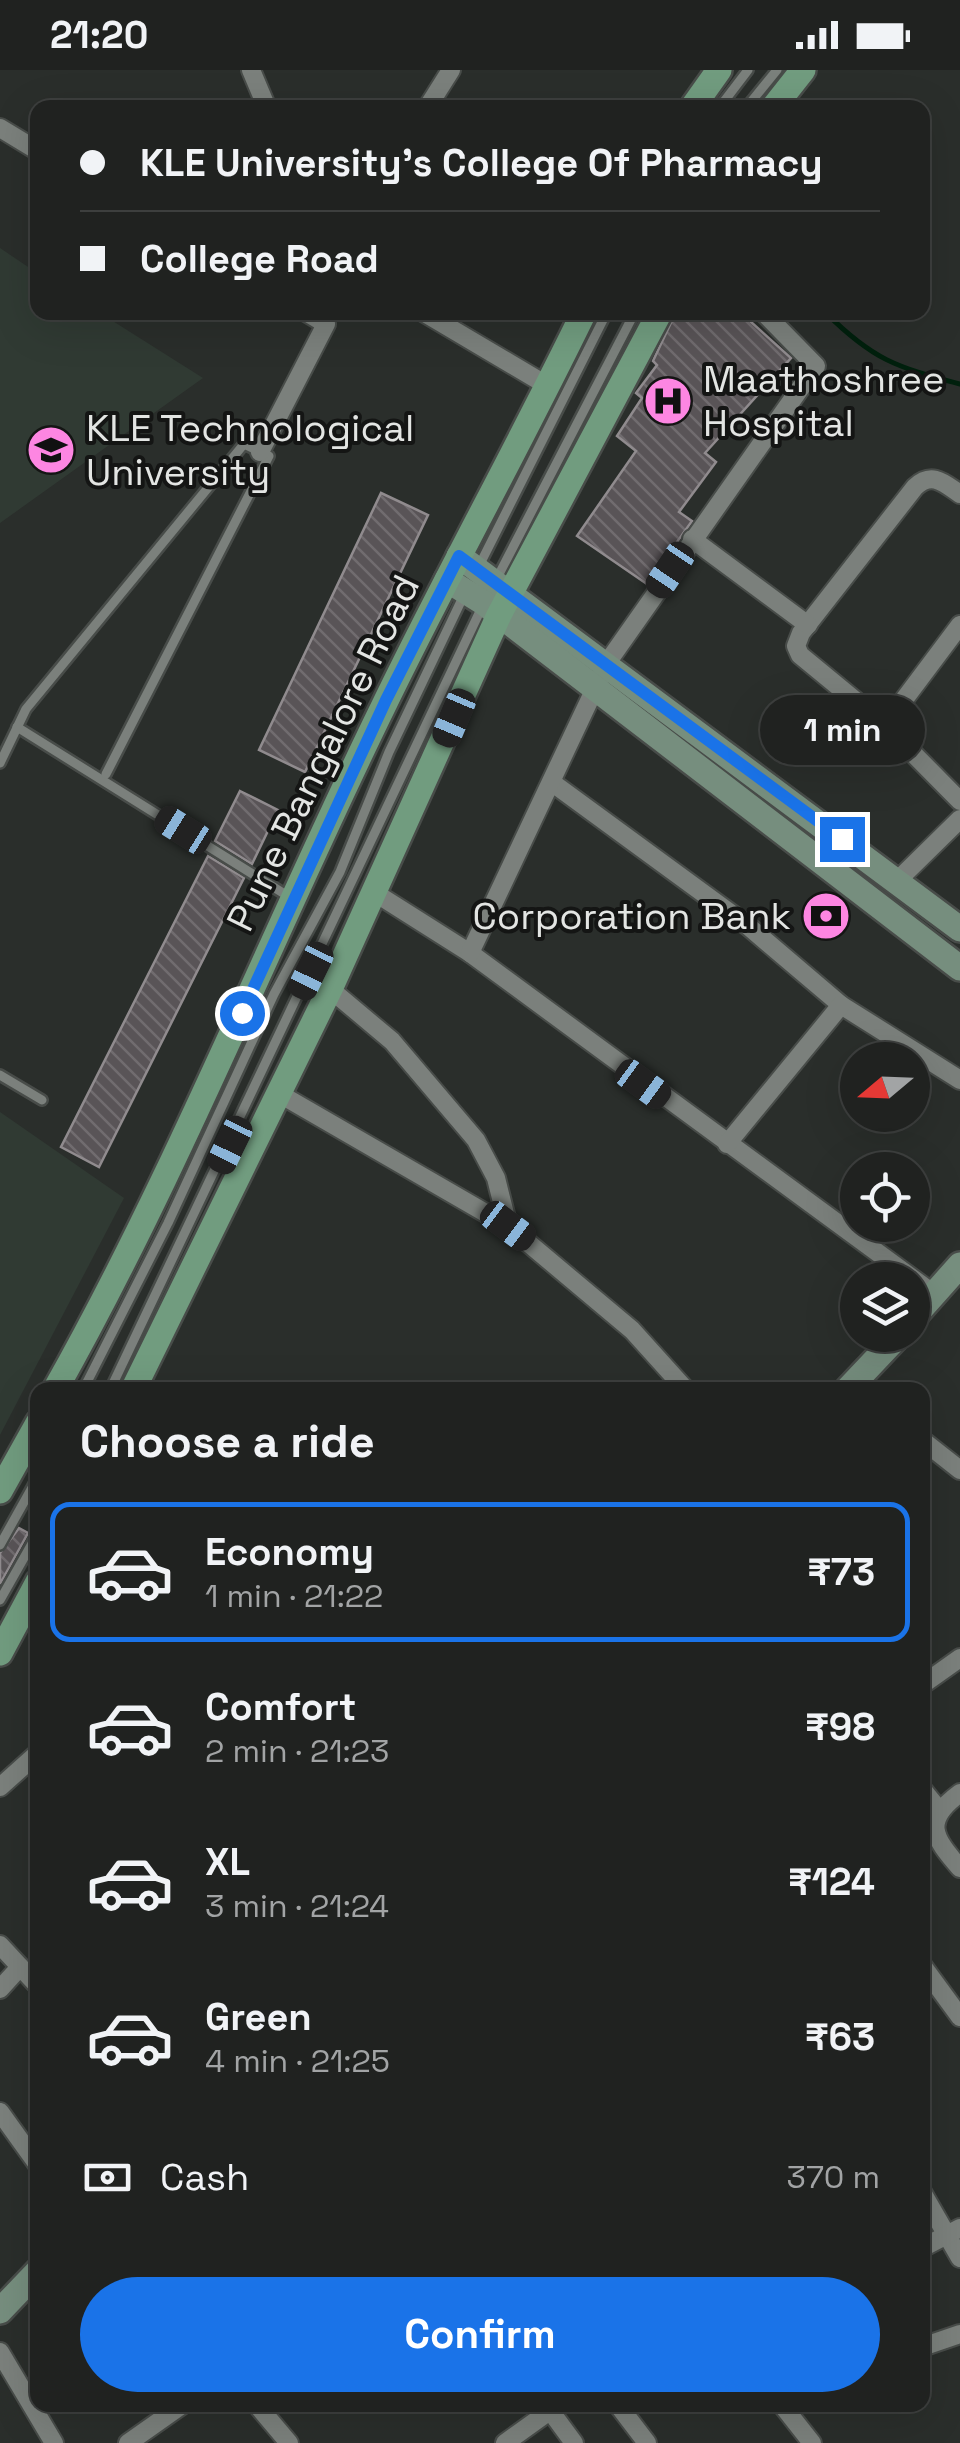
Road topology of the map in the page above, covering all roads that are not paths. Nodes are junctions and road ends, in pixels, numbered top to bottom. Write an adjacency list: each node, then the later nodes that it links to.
1 (250, 70): 7 (street)
2 (719, 70): 9 (main road)
3 (748, 70): 10 (lane)
4 (777, 70): 11 (lane)
5 (804, 70): 12 (main road)
6 (442, 74): 8 (street)
7 (263, 100)
8 (431, 100)
9 (698, 100)
10 (725, 100)
11 (753, 100)
12 (780, 100)
13 (0, 128): 14 (street)
14 (30, 146)
15 (327, 320): 23 (street)
16 (437, 320): 22 (street)
17 (580, 320): 22 (main road, Pune Bangalore Road)
18 (603, 320): 26 (lane)
19 (631, 320): 26 (lane)
20 (655, 320): 26 (main road, Pune Bangalore Road)
21 (772, 320): 25 (street)
22 (548, 386): 26 (main road, Pune Bangalore Road)
23 (260, 452): 32 (lane); 34 (lane)
24 (960, 494): 28 (street)
25 (692, 539): 28 (street); 29 (street)
26 (480, 586): 29 (main road); 30 (main road); 39 (main road, Pune Bangalore Road); 40 (main road, Pune Bangalore Road); 57 (lane); 58 (lane)
27 (960, 624): 31 (street)
28 (808, 625): 31 (street)
29 (607, 663): 30 (street); 38 (main road)
30 (594, 692): 35 (street); 43 (main road)
31 (886, 725): 36 (street)
32 (18, 727): 33 (lane); 40 (lane)
33 (0, 764)
34 (106, 774)
35 (554, 784): 42 (street); 45 (street)
36 (960, 801)
37 (960, 819): 38 (street)
38 (898, 880): 41 (main road)
39 (372, 890): 42 (street); 44 (main road, Pune Bangalore Road)
40 (293, 899): 56 (main road, Pune Bangalore Road)
41 (960, 929)
42 (470, 953): 50 (street)
43 (960, 968)
44 (330, 989): 48 (main road, Pune Bangalore Road); 51 (street)
45 (841, 1005): 47 (street); 50 (street)
46 (0, 1075): 49 (lane)
47 (960, 1080)
48 (278, 1094): 51 (street); 59 (main road, Pune Bangalore Road)
49 (42, 1100)
50 (728, 1144): 53 (street)
51 (508, 1226): 60 (street)
52 (960, 1265): 53 (main road)
53 (934, 1294): 54 (main road)
54 (930, 1299)
55 (884, 1352): 61 (main road)
56 (60, 1382)
57 (87, 1382)
58 (114, 1382)
59 (137, 1382)
60 (679, 1382)
61 (858, 1382)
62 (30, 1438): 66 (main road)
63 (930, 1444): 64 (street)
64 (956, 1459)
65 (30, 1491): 67 (lane)
66 (0, 1492)
67 (0, 1545)
68 (30, 1546): 70 (lane)
69 (30, 1597): 71 (main road)
70 (0, 1600)
71 (0, 1653)
72 (960, 1658): 73 (street)
73 (930, 1679)
74 (30, 1760): 75 (street)
75 (0, 1788)
76 (960, 1794): 78 (street)
77 (930, 1798): 78 (street)
78 (940, 1810): 79 (street)
79 (960, 1868)
80 (0, 1945): 81 (street)
81 (30, 1975)
82 (930, 1975): 85 (street)
83 (30, 1976): 84 (street)
84 (0, 1989)
85 (960, 2017)
86 (0, 2112): 87 (street)
87 (30, 2154)
88 (930, 2202): 89 (street)
89 (954, 2232): 90 (street); 91 (street)
90 (930, 2244)
91 (960, 2258)
92 (30, 2279): 93 (main road)
93 (0, 2311)
94 (960, 2334): 95 (street)
95 (930, 2344)
96 (0, 2352): 97 (street)
97 (30, 2403)
98 (36, 2412): 105 (street)
99 (172, 2412): 106 (street)
100 (262, 2412): 107 (street)
101 (544, 2412): 108 (street)
102 (554, 2412): 109 (street)
103 (624, 2412): 110 (street)
104 (788, 2412): 111 (street)
105 (54, 2443)
106 (128, 2443)
107 (289, 2443)
108 (504, 2443)
109 (574, 2443)
110 (648, 2443)
111 (812, 2443)

